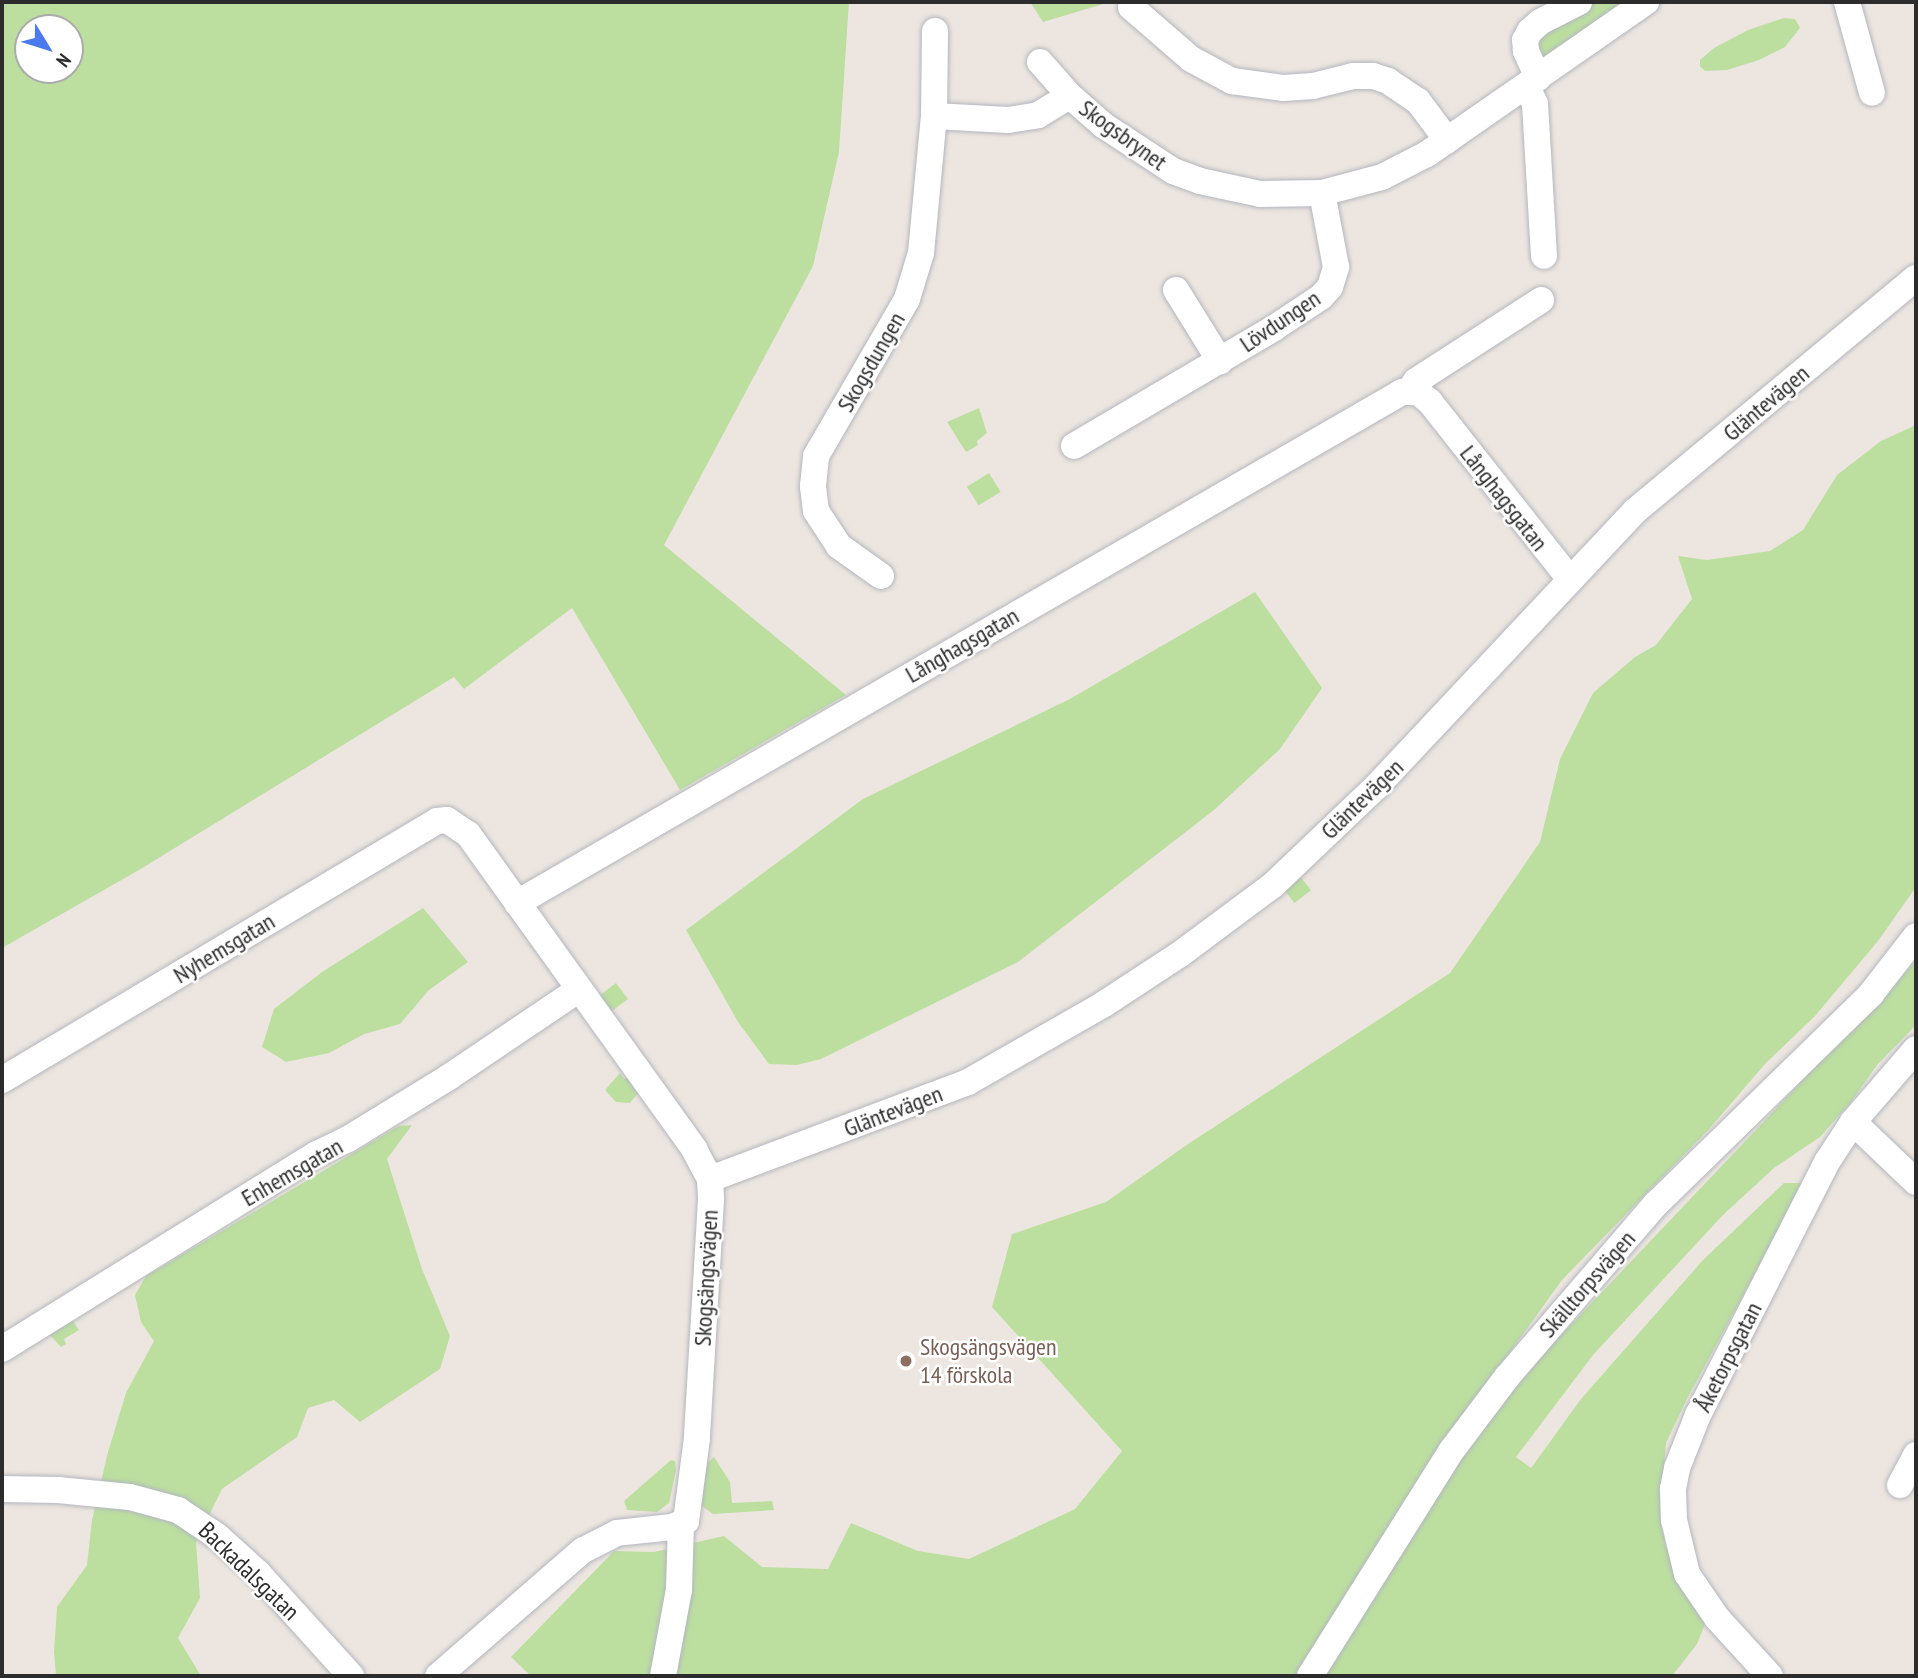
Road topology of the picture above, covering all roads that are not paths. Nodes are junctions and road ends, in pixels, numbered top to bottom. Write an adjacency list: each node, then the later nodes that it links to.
1 (1579, 2): 7 (street)
2 (1646, 2): 7 (street, Skogsbrynet)
3 (1847, 2): 8 (street)
4 (1131, 7): 11 (street)
5 (936, 31): 10 (street, Skogsdungen)
6 (1040, 62): 9 (street, Skogsbrynet)
7 (1532, 82): 11 (street, Skogsbrynet); 13 (street)
8 (1872, 93)
9 (1070, 96): 10 (street); 12 (street, Skogsbrynet)
10 (934, 116): 20 (street, Skogsdungen)
11 (1447, 141): 12 (street, Skogsbrynet)
12 (1322, 193): 17 (street, Lövdungen)
13 (1544, 256)
14 (1916, 278): 21 (street, Gläntevägen)
15 (1175, 290): 17 (street, Lövdungen)
16 (1541, 300): 18 (street, Långhagsgatan)
17 (1220, 361): 19 (street, Lövdungen)
18 (1409, 391): 21 (street, Långhagsgatan); 23 (street, Långhagsgatan)
19 (1074, 446)
20 (881, 576)
21 (1569, 578): 29 (street, Gläntevägen)
22 (447, 820): 23 (street, Skogsängsvägen); 27 (street, Nyhemsgatan)
23 (517, 904): 25 (street, Skogsängsvägen)
24 (1916, 936): 39 (street, Skälltorpsvägen)
25 (579, 989): 29 (street, Skogsängsvägen); 31 (street, Enhemsgatan)
26 (1916, 1049): 28 (street, Åketorpsgatan)
27 (2, 1080)
28 (1853, 1122): 30 (street); 40 (street, Åketorpsgatan)
29 (710, 1179): 35 (street, Skogsängsvägen)
30 (1916, 1182)
31 (2, 1349)
32 (1916, 1455): 33 (street)
33 (1900, 1485)
34 (2, 1489): 36 (street, Backadalsgatan)
35 (681, 1524): 37 (street); 38 (street, Skogsängsvägen)
36 (351, 1676)
37 (438, 1676)
38 (663, 1676)
39 (1310, 1676)
40 (1770, 1676)

